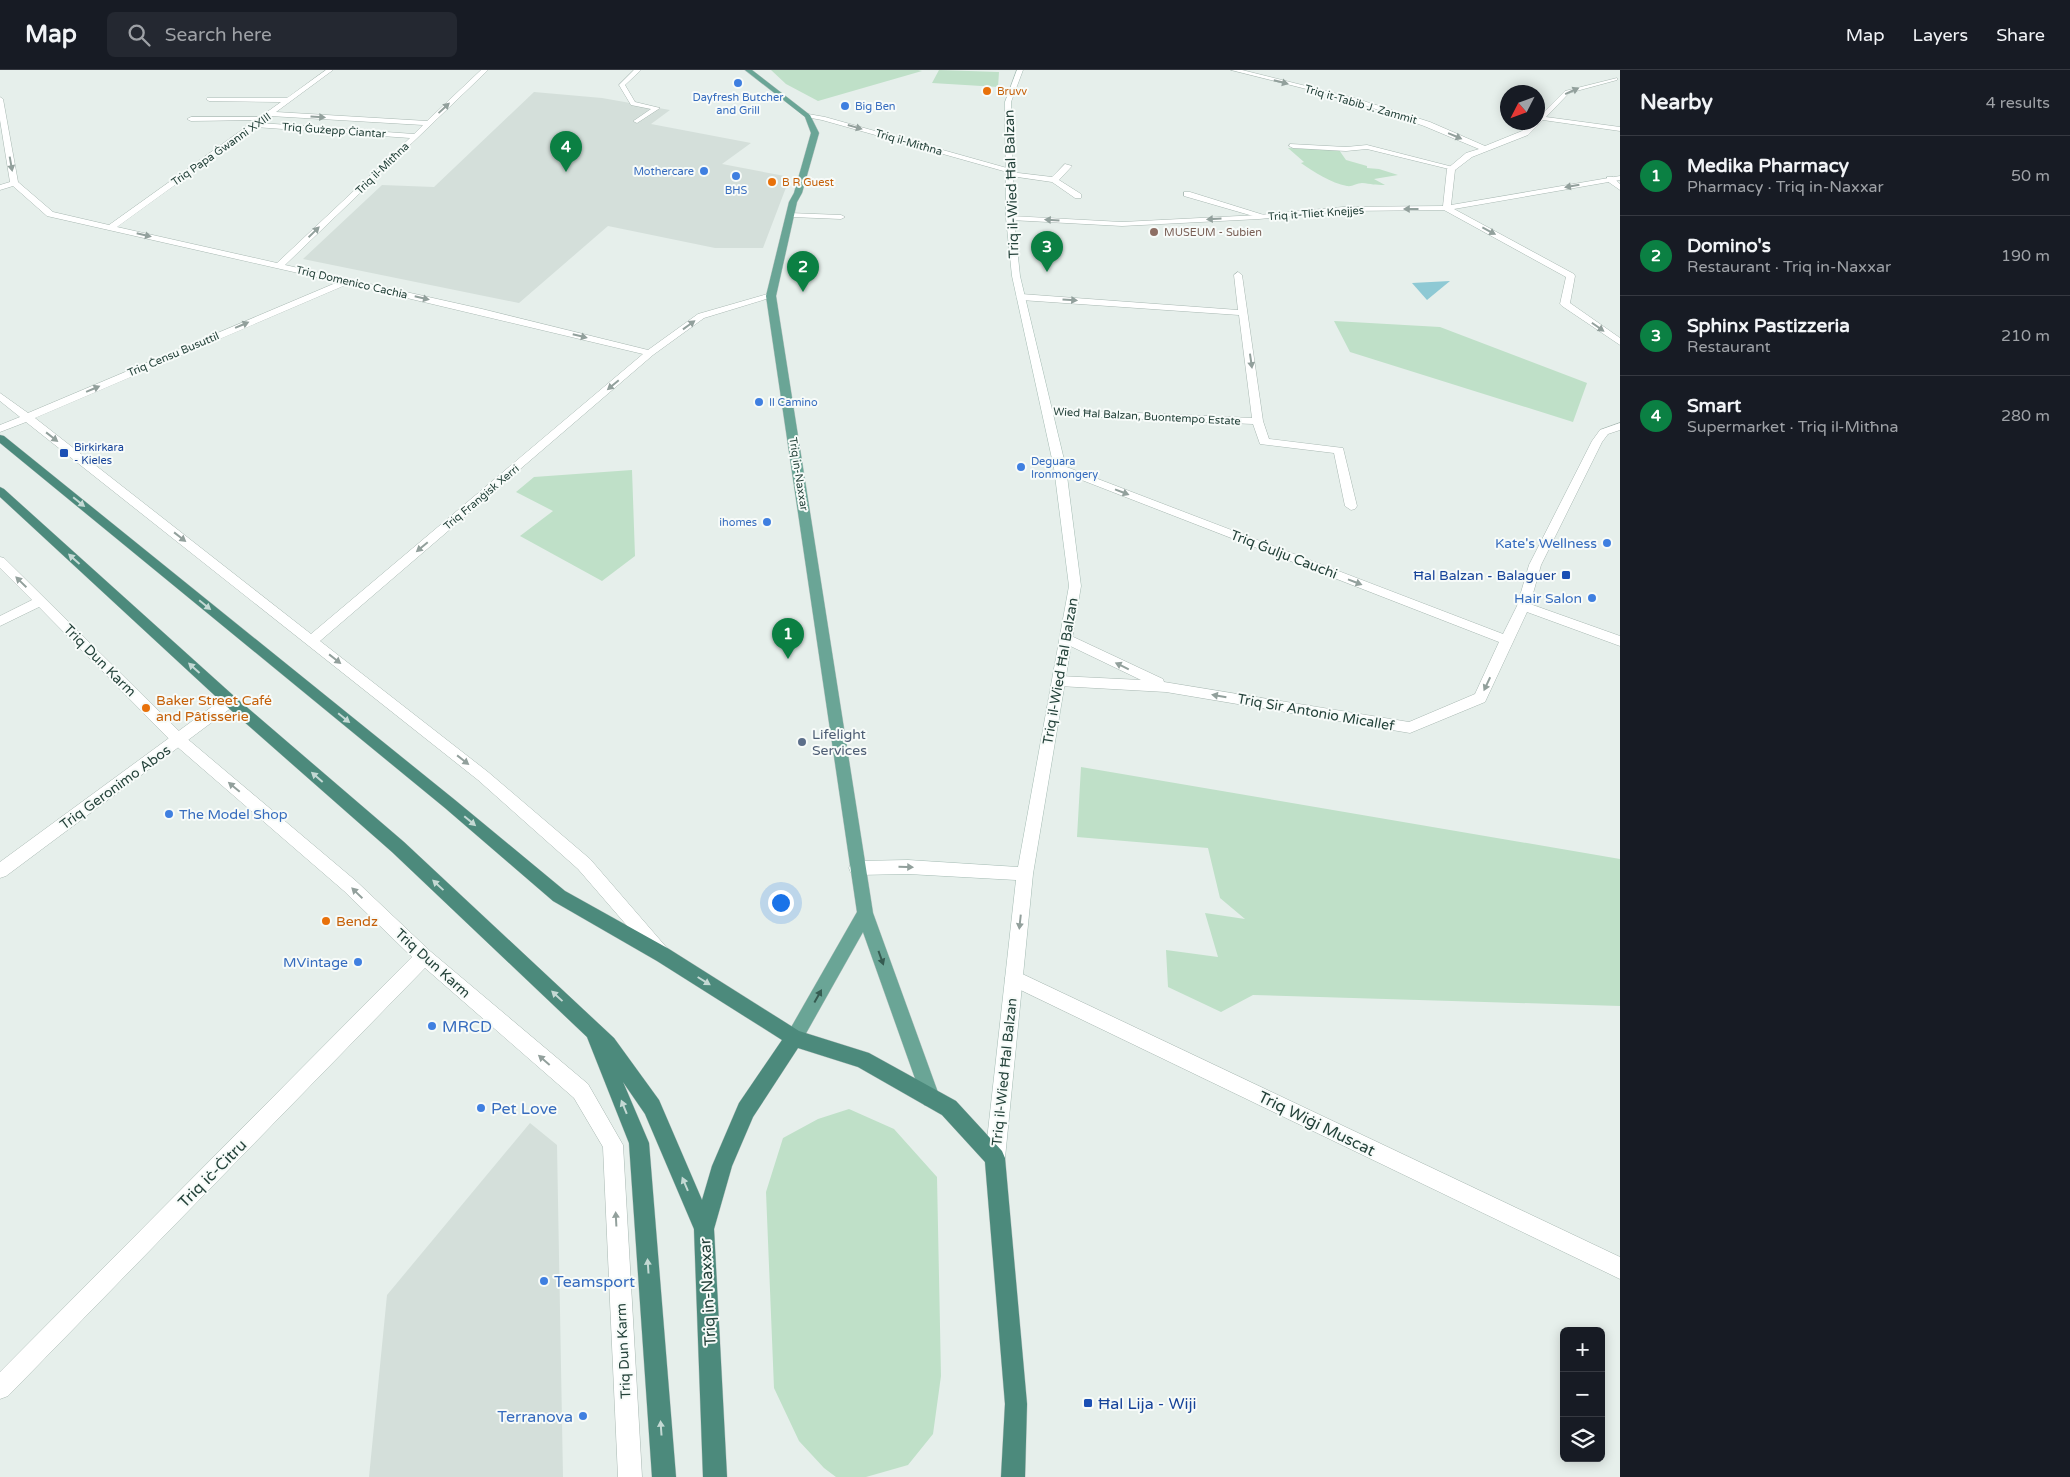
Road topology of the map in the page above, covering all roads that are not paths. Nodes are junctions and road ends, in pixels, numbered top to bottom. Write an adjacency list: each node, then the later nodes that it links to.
1 (330, 70): 11 (street, Triq Papa Ġwanni XXIII)
2 (484, 70): 19 (street, Triq il-Mitħna, one-way to 2)
3 (638, 70): 17 (street)
4 (748, 70): 14 (main road)
5 (1020, 70): 28 (street, Triq il-Wied Ħal Balzan)
6 (1234, 70): 25 (street, Triq it-Tabib J. Zammit, one-way to 25)
7 (1602, 73): 8 (street)
8 (1618, 80): 12 (street, one-way to 8)
9 (0, 99): 32 (street, one-way to 32)
10 (209, 99): 11 (street)
11 (290, 100): 13 (street, Triq Papa Ġwanni XXIII)
12 (1545, 113)
13 (270, 114): 15 (street, Triq Papa Ġwanni XXIII); 19 (street, Triq Ġużepp Ċiantar, one-way to 19)
14 (808, 116): 28 (street, Triq il-Mitħna, one-way to 28); 38 (main road, Triq in-Naxxar)
15 (262, 119): 16 (street); 20 (street, Triq Papa Ġwanni XXIII)
16 (192, 120)
17 (638, 121)
18 (1545, 121): 21 (street)
19 (428, 123): 23 (street, Triq il-Mitħna)
20 (254, 125): 23 (street, Triq Ġużepp Ċiantar); 42 (street, Triq Papa Ġwanni XXIII)
21 (1620, 129)
22 (1528, 130): 25 (street)
23 (415, 136): 43 (street, Triq il-Mitħna, one-way to 23)
24 (1293, 146): 27 (street)
25 (1484, 148): 27 (street)
26 (1068, 166): 31 (street)
27 (1453, 168): 37 (street)
28 (1010, 172): 31 (street, Triq il-Mitħna); 41 (street, Triq il-Wied Ħal Balzan)
29 (1620, 178): 30 (street, Triq it-Tliet Knejjes)
30 (1610, 179): 34 (street); 37 (street, Triq it-Tliet Knejjes, one-way to 37)
31 (1054, 180): 36 (street)
32 (14, 183): 33 (street); 42 (street, Triq Domenico Cachia)
33 (0, 188)
34 (1620, 188)
35 (1187, 194): 39 (street)
36 (1078, 196)
37 (1446, 208): 39 (street, Triq it-Tliet Knejjes, one-way to 39); 49 (street, one-way to 49)
38 (792, 215): 40 (street); 46 (main road, Triq in-Naxxar)
39 (1263, 216): 41 (street, Triq it-Tliet Knejjes, one-way to 41)
40 (841, 217)
41 (1010, 218): 47 (street, Triq il-Wied Ħal Balzan)
42 (111, 227): 43 (street, Triq Domenico Cachia, one-way to 43)
43 (279, 266): 45 (street, Triq Domenico Cachia)
44 (1238, 274): 48 (street, Wied Ħal Balzan, Buontempo Estate)
45 (347, 281): 50 (street, Triq Domenico Cachia, one-way to 50); 53 (street, Triq Ċensu Busuttil, one-way to 45)
46 (771, 296): 50 (street, one-way to 46); 73 (main road, Triq in-Naxxar)
47 (1021, 297): 48 (street, one-way to 48); 52 (street, Triq il-Wied Ħal Balzan)
48 (1244, 313): 54 (street, Wied Ħal Balzan, Buontempo Estate, one-way to 54)
49 (1620, 342)
50 (650, 354): 67 (street, Triq Franġisk Xerri, one-way to 67)
51 (0, 396): 53 (street)
52 (1047, 412): 54 (street, Wied Ħal Balzan, Buontempo Estate); 58 (street, Triq il-Wied Ħal Balzan)
53 (27, 417): 56 (street, Triq Ċensu Busuttil); 67 (street, one-way to 67)
54 (1258, 421): 60 (street)
55 (1620, 426): 63 (street, Triq Sir Antonio Micallef)
56 (0, 429)
57 (0, 438): 77 (highway, one-way to 77)
58 (1060, 468): 65 (street, Triq il-Wied Ħal Balzan); 66 (street, Triq Ġulju Cauchi, one-way to 66)
59 (0, 491): 71 (highway, one-way to 59)
60 (1351, 506)
61 (0, 561): 62 (street, Triq Dun Karm, one-way to 61)
62 (40, 600): 64 (street); 72 (street, Triq Dun Karm)
63 (1523, 606): 66 (street, Triq Sir Antonio Micallef); 68 (street)
64 (0, 621)
65 (1067, 639): 69 (street, Triq il-Wied Ħal Balzan); 70 (street, Triq Sir Antonio Micallef, one-way to 65)
66 (1508, 640): 70 (street, Triq Sir Antonio Micallef, one-way to 70)
67 (311, 641): 77 (street, one-way to 77)
68 (1620, 641)
69 (1059, 681): 70 (street, Triq Sir Antonio Micallef); 75 (street, Triq il-Wied Ħal Balzan)
70 (1166, 687)
71 (230, 701): 72 (street, Triq Geronimo Abos); 80 (highway, one-way to 71)
72 (179, 740): 74 (street, Triq Geronimo Abos); 78 (street, Triq Dun Karm, one-way to 72)
73 (857, 868): 75 (street, one-way to 75); 76 (main road, Triq in-Naxxar)
74 (0, 872)
75 (1025, 874): 79 (street, Triq il-Wied Ħal Balzan, one-way to 79)
76 (865, 913): 81 (main road, Triq in-Naxxar, one-way to 76); 82 (main road, Triq in-Naxxar, one-way to 82)
77 (663, 955): 81 (highway, one-way to 81)
78 (424, 957): 86 (street, Triq iċ-Ċitru); 88 (street, Triq Dun Karm, one-way to 78)
79 (1014, 978): 83 (street, Triq il-Wied Ħal Balzan); 85 (street, Triq Wiġi Muscat)
80 (593, 1030): 84 (highway, one-way to 80); 89 (highway, one-way to 80)
81 (794, 1038): 82 (highway); 84 (highway, Triq in-Naxxar)
82 (931, 1098): 83 (highway)
83 (995, 1158): 87 (highway)
84 (704, 1229): 90 (highway, Triq in-Naxxar)
85 (1620, 1268)
86 (0, 1388)
87 (1015, 1474)
88 (630, 1477)
89 (664, 1477)
90 (715, 1477)

